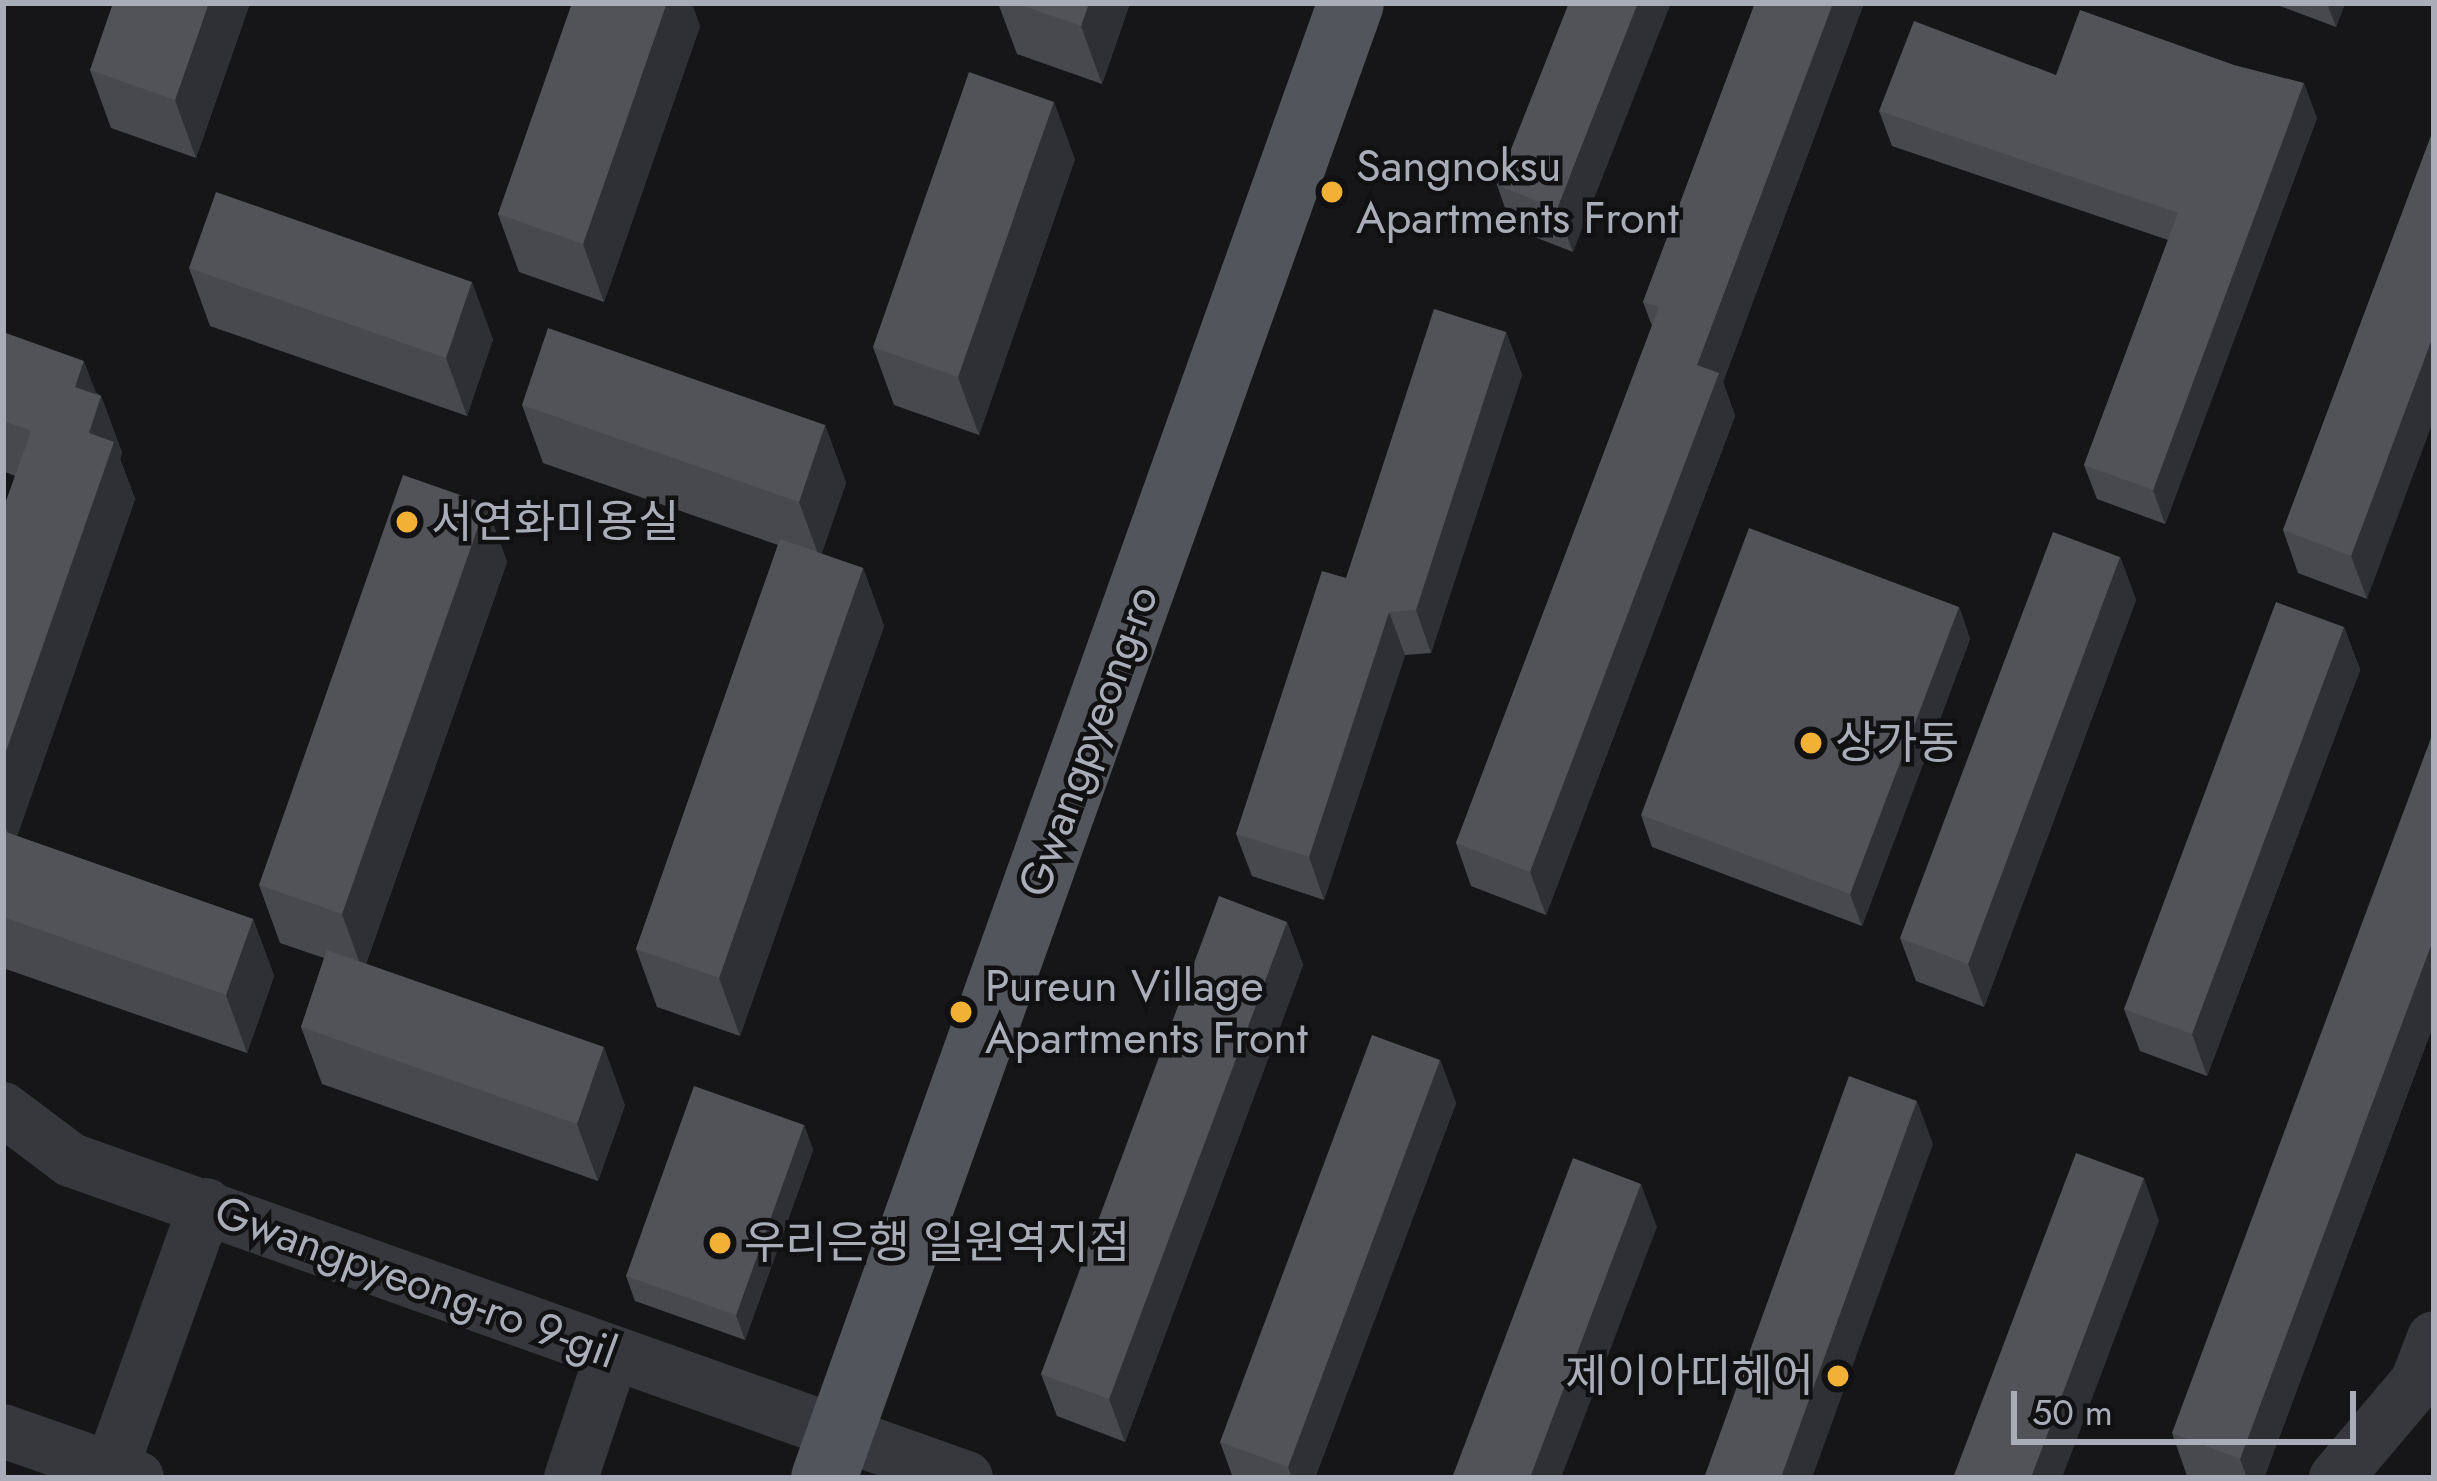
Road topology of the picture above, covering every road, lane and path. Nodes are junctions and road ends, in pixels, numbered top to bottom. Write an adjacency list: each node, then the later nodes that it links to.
1 (1351, 3): 7 (main road, Gwangpyeong-ro)
2 (3, 1109): 3 (street, Gwangpyeong-ro 9-gil)
3 (206, 1204): 5 (street, Gwangpyeong-ro 9-gil); 8 (street)
4 (2434, 1338): 11 (street)
5 (613, 1355): 7 (street, Gwangpyeong-ro 9-gil); 9 (street)
6 (3, 1431): 8 (street)
7 (832, 1456): 10 (street, Gwangpyeong-ro 9-gil)
8 (118, 1475)
9 (571, 1478)
10 (966, 1478)
11 (2336, 1478)

